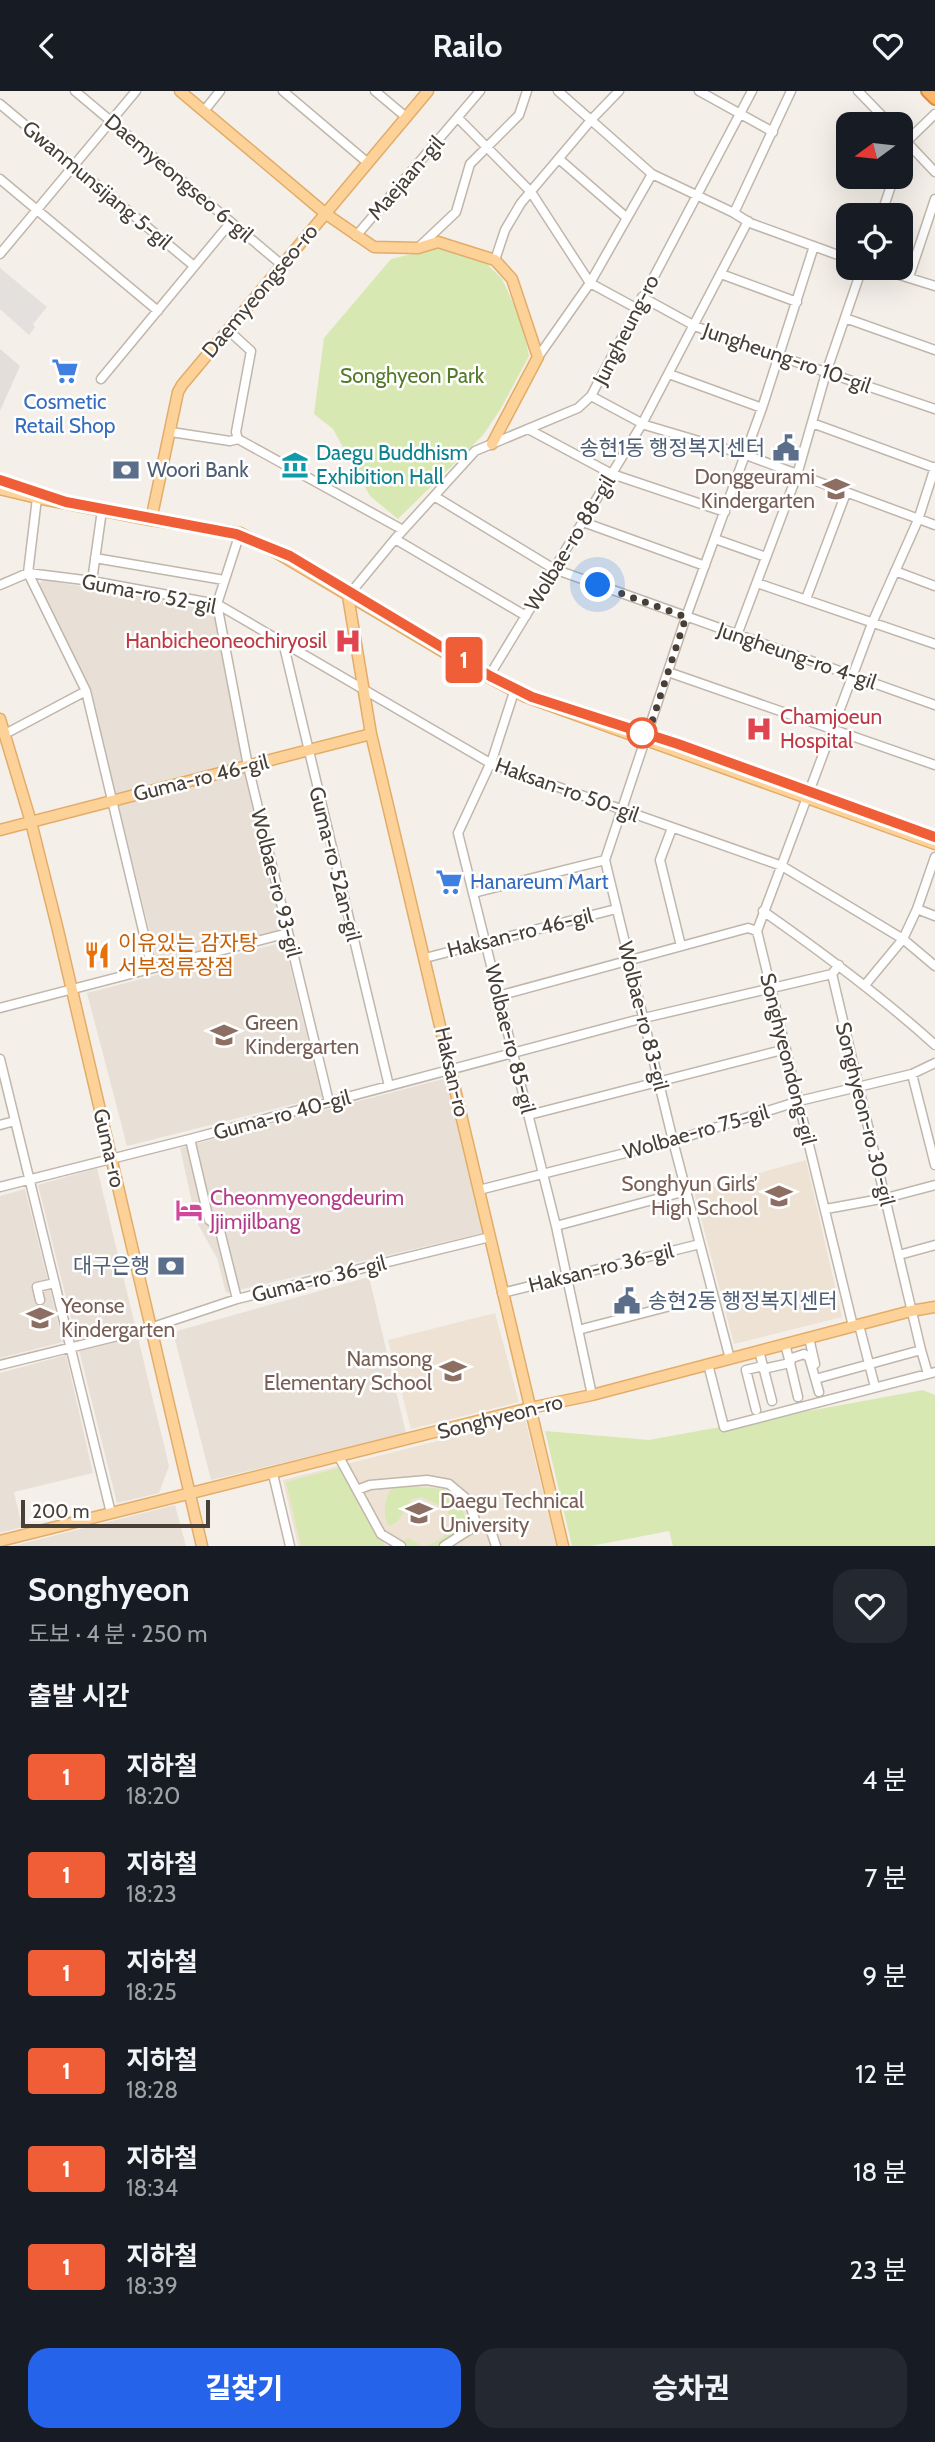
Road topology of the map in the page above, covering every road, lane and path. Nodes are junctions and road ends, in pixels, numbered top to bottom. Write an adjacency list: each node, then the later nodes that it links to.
1 (75, 91): 26 (street, Daemyeongseo 6-gil)
2 (136, 91): 26 (street)
3 (180, 91): 19 (main road, Maejaan-gil)
4 (220, 91): 19 (street)
5 (283, 91): 32 (street)
6 (375, 91): 23 (street)
7 (428, 91): 23 (main road, Daemyeongseo-ro)
8 (480, 91): 24 (street, Maejaan-gil)
9 (527, 91): 29 (street)
10 (558, 91): 25 (street)
11 (619, 91): 25 (street)
12 (699, 91): 21 (street)
13 (752, 91): 21 (street, Jungheung-ro)
14 (791, 91): 28 (street)
15 (858, 91): 20 (street)
16 (928, 91): 17 (highway)
17 (935, 99)
18 (0, 104): 33 (street, Gwanmunsijang 5-gil)
19 (204, 111): 42 (main road, Maejaan-gil)
20 (878, 112)
21 (741, 113): 28 (street); 38 (street, Jungheung-ro)
22 (935, 114): 27 (street)
23 (406, 117): 32 (main road, Daemyeongseo-ro)
24 (458, 118): 29 (street); 46 (street, Maejaan-gil)
25 (592, 119): 31 (street); 35 (street)
26 (111, 121): 33 (street); 44 (street, Daemyeongseo 6-gil)
27 (914, 131)
28 (774, 132): 41 (street)
29 (486, 146): 37 (street); 48 (street)
30 (914, 150): 34 (street)
31 (559, 159): 37 (street); 43 (street)
32 (368, 163): 42 (main road, Daemyeongseo-ro)
33 (72, 166): 40 (street); 54 (street, Gwanmunsijang 5-gil)
34 (935, 172)
35 (652, 174): 38 (street); 43 (street)
36 (0, 179): 40 (street)
37 (531, 192): 51 (street); 58 (street)
38 (697, 196): 41 (street); 60 (street, Jungheung-ro)
39 (935, 199): 53 (street)
40 (36, 209): 49 (street); 63 (street)
41 (734, 213): 45 (street)
42 (326, 214): 46 (main road, Maejaan-gil); 52 (main road, Daemyeongseo-ro)
43 (626, 218): 58 (street)
44 (231, 222): 52 (street, Daemyeongseo 6-gil); 54 (street)
45 (748, 222): 47 (street); 55 (street, Wolbae-ro 88-gil)
46 (356, 236): 48 (main road)
47 (814, 246): 50 (street); 61 (street, Wolbae-ro 83-gil)
48 (418, 248): 51 (main road)
49 (0, 254)
50 (836, 254)
51 (495, 260): 68 (main road)
52 (282, 265): 66 (main road, Daemyeongseo-ro)
53 (913, 265)
54 (194, 266): 63 (street)
55 (721, 274): 61 (street); 65 (street, Wolbae-ro 88-gil)
56 (913, 278): 59 (street)
57 (858, 280): 64 (street)
58 (590, 283): 62 (street); 68 (street)
59 (935, 286)
60 (642, 297): 62 (street, Jungheung-ro); 65 (street, Jungheung-ro 10-gil)
61 (797, 302): 69 (street, Wolbae-ro 83-gil)
62 (636, 308): 73 (street, Jungheung-ro)
63 (158, 311): 72 (street)
64 (845, 318): 67 (street); 70 (street)
65 (695, 325): 69 (street, Jungheung-ro 10-gil); 71 (street, Wolbae-ro 88-gil)
66 (228, 330): 79 (main road, Daemyeongseo-ro); 80 (street)
67 (935, 349)
68 (538, 357): 81 (main road)
69 (780, 357): 70 (street, Jungheung-ro 10-gil); 74 (street, Wolbae-ro 83-gil)
70 (826, 373): 75 (street, Jungheung-ro 10-gil); 76 (street)
71 (669, 374): 74 (street); 77 (street, Wolbae-ro 88-gil)
72 (101, 379)
73 (591, 396): 77 (street); 78 (street, Jungheung-ro)
74 (762, 408): 82 (street, Wolbae-ro 83-gil)
75 (935, 409)
76 (812, 423): 83 (street); 85 (street)
77 (642, 424): 82 (street); 84 (street, Wolbae-ro 88-gil)
78 (528, 429): 81 (street, Jungheung-ro); 84 (street)
79 (171, 432): 80 (street); 92 (main road, Daemyeongseo-ro)
80 (238, 439): 96 (street)
81 (492, 444): 88 (street, Jungheung-ro)
82 (746, 455): 85 (street); 91 (street, Wolbae-ro 83-gil)
83 (935, 468): 93 (street, Songhyeondong-gil)
84 (612, 474): 91 (street); 94 (street, Wolbae-ro 88-gil)
85 (797, 475): 87 (street); 100 (street)
86 (0, 489): 89 (main road)
87 (846, 493): 93 (street); 112 (street)
88 (434, 496): 96 (street, Jungheung-ro); 103 (street, Jungheung-ro 4-gil)
89 (37, 498): 90 (main road); 105 (street)
90 (102, 510): 92 (main road); 101 (street)
91 (725, 512): 98 (street, Wolbae-ro 83-gil)
92 (152, 520): 97 (main road)
93 (918, 520): 95 (street); 104 (street, Songhyeondong-gil)
94 (583, 522): 102 (street); 103 (street, Wolbae-ro 88-gil)
95 (935, 526)
96 (403, 530): 99 (street, Jungheung-ro)
97 (240, 533): 106 (street, Wolbae-ro 93-gil); 111 (main road)
98 (715, 538): 100 (street); 102 (street, Wolbae-ro 83-gil)
99 (395, 539): 111 (street, Jungheung-ro); 114 (street)
100 (766, 557): 108 (street)
101 (95, 558): 106 (street); 107 (street)
102 (705, 566): 115 (street, Wolbae-ro 83-gil)
103 (554, 569): 114 (street, Wolbae-ro 88-gil); 115 (street, Jungheung-ro 4-gil)
104 (895, 571): 110 (street); 116 (street, Songhyeondong-gil)
105 (28, 573): 107 (street, Guma-ro 52-gil); 109 (street); 124 (street)
106 (224, 580): 113 (street, Wolbae-ro 93-gil)
107 (92, 582): 113 (street, Guma-ro 52-gil)
108 (757, 583): 112 (street); 117 (street)
109 (0, 585)
110 (935, 586)
111 (348, 596): 122 (main road); 123 (main road, Haksan-ro)
112 (806, 599): 116 (street)
113 (217, 604): 118 (street, Guma-ro 52-gil); 137 (street, Wolbae-ro 93-gil)
114 (526, 616): 122 (street, Wolbae-ro 88-gil)
115 (686, 617): 117 (street, Jungheung-ro 4-gil); 120 (street, Wolbae-ro 83-gil)
116 (873, 621): 119 (street); 121 (street, Songhyeondong-gil)
117 (737, 635): 121 (street, Jungheung-ro 4-gil)
118 (283, 642): 123 (street, Guma-ro 52-gil); 132 (street, Guma-ro 52an-gil)
119 (935, 643)
120 (668, 672): 128 (street); 131 (street, Wolbae-ro 83-gil)
121 (853, 676): 126 (street, Jungheung-ro 4-gil); 128 (street, Songhyeondong-gil)
122 (488, 678): 125 (main road)
123 (363, 689): 130 (main road, Haksan-ro); 135 (street, Haksan-ro 50-gil)
124 (86, 691): 129 (street); 139 (street)
125 (514, 692): 131 (main road); 135 (street, Wolbae-ro 85-gil)
126 (935, 705)
127 (0, 719): 129 (main road, Guma-ro)
128 (834, 729): 136 (street); 138 (street, Songhyeondong-gil)
129 (5, 734): 133 (main road, Guma-ro)
130 (371, 734): 132 (main road, Guma-ro 46-gil); 158 (main road, Haksan-ro)
131 (646, 740): 138 (main road); 140 (street, Wolbae-ro 83-gil)
132 (307, 751): 137 (main road, Guma-ro 46-gil); 178 (street, Guma-ro 52an-gil)
133 (11, 752): 134 (street); 141 (main road, Guma-ro)
134 (0, 756)
135 (490, 763): 140 (street, Haksan-ro 50-gil); 148 (street, Wolbae-ro 85-gil)
136 (935, 765)
137 (248, 766): 139 (main road, Guma-ro 46-gil); 154 (street, Wolbae-ro 93-gil)
138 (807, 797): 144 (main road); 147 (street, Songhyeondong-gil)
139 (113, 801): 141 (main road, Guma-ro 46-gil); 162 (street)
140 (620, 810): 142 (street, Haksan-ro 50-gil); 146 (street, Wolbae-ro 83-gil)
141 (31, 822): 143 (main road, Guma-ro 46-gil); 166 (main road, Guma-ro)
142 (672, 828): 147 (street, Haksan-ro 50-gil); 157 (street)
143 (0, 830)
144 (935, 844)
145 (935, 857): 150 (street)
146 (605, 860): 148 (street); 149 (street, Wolbae-ro 83-gil)
147 (782, 866): 151 (street, Songhyeondong-gil); 155 (street, Haksan-ro 50-gil)
148 (473, 893): 156 (street, Wolbae-ro 85-gil)
149 (615, 909): 156 (street, Haksan-ro 46-gil); 159 (street, Wolbae-ro 83-gil)
150 (917, 909): 152 (street); 155 (street)
151 (763, 911): 153 (street, Songhyeondong-gil); 160 (street)
152 (935, 916)
153 (757, 931): 157 (street); 165 (street, Songhyeondong-gil)
154 (288, 933): 162 (street); 181 (street, Wolbae-ro 93-gil)
155 (904, 939): 161 (street, Haksan-ro 50-gil); 164 (street)
156 (485, 941): 158 (street, Haksan-ro 46-gil); 167 (street, Wolbae-ro 85-gil)
157 (681, 946): 159 (street)
158 (425, 958): 175 (main road, Haksan-ro)
159 (630, 960): 167 (street); 169 (street, Wolbae-ro 83-gil)
160 (839, 965): 163 (street); 164 (street)
161 (935, 965)
162 (152, 968): 166 (street)
163 (832, 974): 165 (street, Guma-ro 40-gil); 179 (street, Songhyeon-ro 30-gil)
164 (865, 985): 170 (street)
165 (770, 987): 169 (street, Guma-ro 40-gil); 171 (street, Songhyeondong-gil)
166 (72, 990): 168 (street); 188 (main road, Guma-ro)
167 (498, 996): 172 (street, Wolbae-ro 85-gil)
168 (0, 1008)
169 (644, 1019): 172 (street, Guma-ro 40-gil); 177 (street, Wolbae-ro 83-gil)
170 (935, 1045)
171 (786, 1049): 177 (street); 180 (street, Songhyeondong-gil)
172 (513, 1055): 175 (street, Guma-ro 40-gil); 182 (street, Wolbae-ro 85-gil)
173 (935, 1063): 176 (street, Wolbae-ro 75-gil)
174 (0, 1064): 183 (street)
175 (452, 1070): 178 (street, Guma-ro 40-gil); 194 (main road, Haksan-ro)
176 (912, 1074): 179 (street, Wolbae-ro 75-gil); 185 (street)
177 (659, 1081): 182 (street); 187 (street, Wolbae-ro 83-gil)
178 (389, 1086): 181 (street, Guma-ro 40-gil)
179 (858, 1086): 180 (street, Wolbae-ro 75-gil); 196 (street, Songhyeon-ro 30-gil)
180 (799, 1101): 187 (street, Wolbae-ro 75-gil); 197 (street, Songhyeondong-gil)
181 (329, 1102): 186 (street, Guma-ro 40-gil)
182 (529, 1115): 190 (street, Wolbae-ro 85-gil)
183 (15, 1121): 184 (street); 191 (street)
184 (0, 1125)
185 (931, 1127): 189 (street)
186 (190, 1139): 188 (street, Guma-ro 40-gil); 207 (street)
187 (673, 1141): 190 (street, Wolbae-ro 75-gil); 195 (street, Wolbae-ro 83-gil)
188 (111, 1158): 191 (street, Guma-ro 40-gil); 212 (main road, Guma-ro)
189 (934, 1159)
190 (544, 1173): 194 (street, Wolbae-ro 75-gil); 198 (street, Wolbae-ro 85-gil)
191 (29, 1179): 193 (street, Guma-ro 40-gil); 204 (street)
192 (935, 1185): 196 (street)
193 (0, 1187)
194 (479, 1190): 199 (main road, Haksan-ro)
195 (686, 1191): 198 (street); 200 (street, Wolbae-ro 83-gil)
196 (886, 1198): 197 (street); 202 (street, Songhyeon-ro 30-gil)
197 (825, 1209): 211 (street, Songhyeondong-gil)
198 (556, 1226): 203 (street, Wolbae-ro 85-gil)
199 (489, 1237): 205 (main road, Haksan-ro); 207 (street, Guma-ro 36-gil)
200 (700, 1244): 203 (street, Haksan-ro 36-gil); 206 (street, Wolbae-ro 83-gil)
201 (935, 1245): 202 (street)
202 (898, 1255): 210 (street, Songhyeon-ro 30-gil)
203 (567, 1277): 205 (street, Haksan-ro 36-gil); 213 (street, Wolbae-ro 85-gil)
204 (55, 1283): 208 (street); 216 (street)
205 (502, 1293): 233 (main road, Haksan-ro)
206 (713, 1296): 213 (street); 219 (street, Wolbae-ro 83-gil)
207 (237, 1299): 212 (street, Guma-ro 36-gil)
208 (40, 1300)
209 (935, 1307): 210 (main road, Songhyeon-ro)
210 (911, 1311): 211 (main road, Songhyeon-ro); 217 (street)
211 (856, 1325): 214 (main road, Songhyeon-ro); 222 (street, Songhyeondong-gil)
212 (150, 1328): 216 (street, Guma-ro 36-gil); 238 (main road, Guma-ro)
213 (578, 1330): 229 (street, Wolbae-ro 85-gil)
214 (809, 1338): 215 (main road, Songhyeon-ro); 226 (street)
215 (785, 1344): 218 (main road, Songhyeon-ro); 220 (street)
216 (72, 1347): 223 (street, Guma-ro 36-gil); 239 (street)
217 (921, 1350): 222 (street); 225 (street)
218 (759, 1351): 219 (main road, Songhyeon-ro); 224 (street)
219 (730, 1359): 221 (main road, Songhyeon-ro)
220 (790, 1363): 224 (street); 228 (street); 230 (street)
221 (708, 1364): 229 (main road, Songhyeon-ro); 232 (street)
222 (869, 1364): 226 (street); 227 (street, Songhyeondong-gil)
223 (0, 1365)
224 (763, 1368): 231 (street); 234 (street)
225 (932, 1373): 227 (street)
226 (819, 1378): 232 (street)
227 (876, 1387): 232 (street)
228 (818, 1392)
229 (592, 1395): 233 (main road, Songhyeon-ro)
230 (798, 1397)
231 (772, 1401)
232 (824, 1401)
233 (530, 1408): 235 (main road, Songhyeon-ro); 247 (main road, Haksan-ro)
234 (756, 1410)
235 (339, 1457): 236 (main road, Songhyeon-ro); 237 (street)
236 (273, 1474): 238 (main road, Songhyeon-ro); 243 (street)
237 (356, 1490): 240 (street); 244 (street)
238 (190, 1494): 239 (main road, Songhyeon-ro); 242 (main road, Guma-ro)
239 (111, 1513): 241 (main road, Songhyeon-ro)
240 (477, 1525): 245 (street); 246 (street)
241 (0, 1541)
242 (202, 1546)
243 (290, 1546)
244 (401, 1546)
245 (444, 1546)
246 (496, 1546)
247 (563, 1546)

